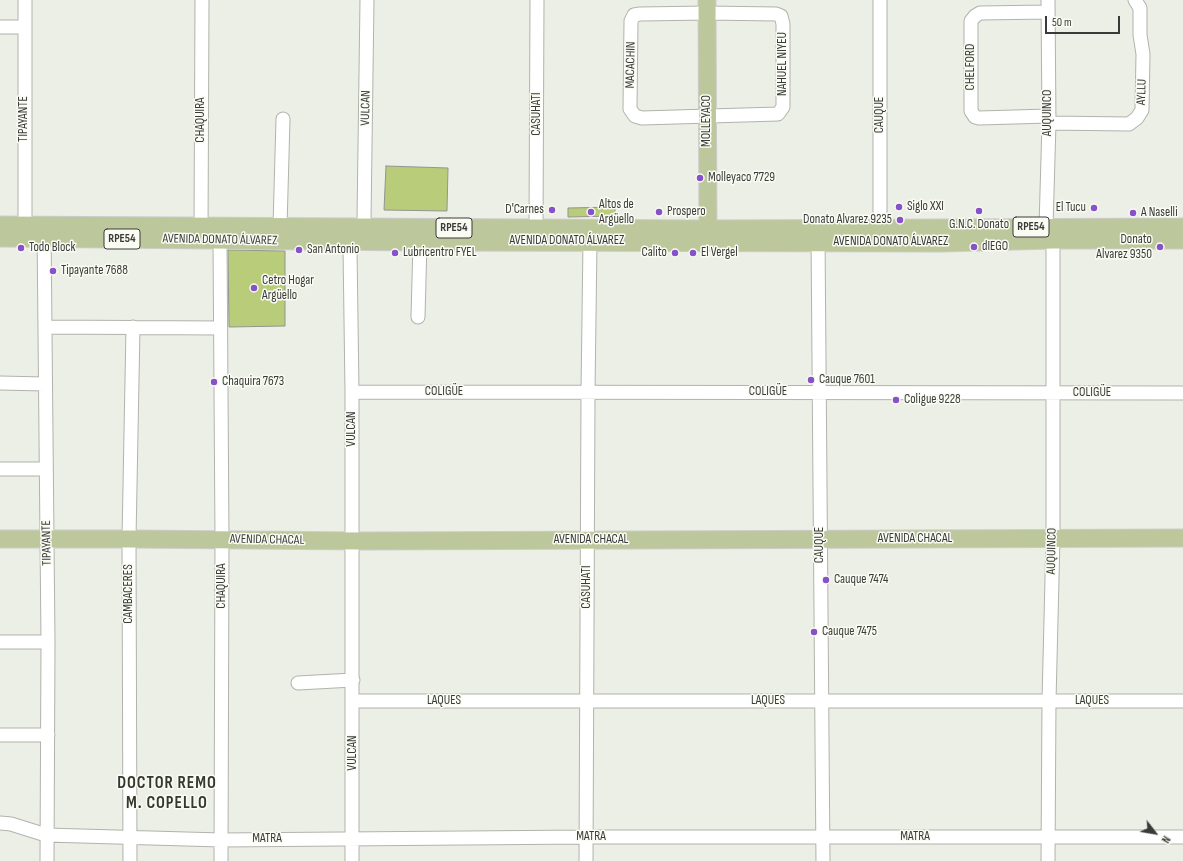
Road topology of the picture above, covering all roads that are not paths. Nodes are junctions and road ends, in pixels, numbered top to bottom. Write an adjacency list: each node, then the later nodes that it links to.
1 (25, 0): 10 (street, TIPAYANTE)
2 (202, 0): 22 (street, CHAQUIRA)
3 (367, 0): 16 (street, VULCAN)
4 (537, 0): 18 (street, CASUHATI)
5 (880, 0): 19 (street, CAUQUE)
6 (1134, 0): 13 (street, AYLLU)
7 (707, 6): 11 (main road, MOLLEYACO); 11 (street, NAHUEL NIYEU); 11 (street, MACACHIN)
8 (1048, 6): 13 (street, AUQUINCO); 13 (street, CHELFORD)
9 (0, 27): 10 (street)
10 (25, 27): 20 (street, TIPAYANTE)
11 (707, 116): 24 (main road, MOLLEYACO)
12 (283, 119): 15 (street)
13 (1049, 120): 23 (street, AUQUINCO)
14 (0, 225): 20 (main road, AVENIDA DONATO ÁLVAREZ / RPE54)
15 (280, 227): 16 (main road, AVENIDA DONATO ÁLVAREZ / RPE54); 22 (main road, AVENIDA DONATO ÁLVAREZ / RPE54)
16 (362, 227): 18 (main road, AVENIDA DONATO ÁLVAREZ / RPE54); 30 (street, VULCAN)
17 (1183, 227): 23 (main road, AVENIDA DONATO ÁLVAREZ / RPE54)
18 (536, 228): 24 (main road, AVENIDA DONATO ÁLVAREZ / RPE54)
19 (880, 229): 23 (main road, AVENIDA DONATO ÁLVAREZ / RPE54); 25 (main road, AVENIDA DONATO ÁLVAREZ / RPE54)
20 (24, 231): 21 (main road, AVENIDA DONATO ÁLVAREZ / RPE54); 26 (main road, AVENIDA DONATO ÁLVAREZ / RPE54)
21 (44, 231): 22 (main road, AVENIDA DONATO ÁLVAREZ / RPE54); 33 (street, TIPAYANTE)
22 (201, 233): 27 (main road, AVENIDA DONATO ÁLVAREZ / RPE54)
23 (1049, 233): 25 (main road, AVENIDA DONATO ÁLVAREZ / RPE54); 28 (main road, AVENIDA DONATO ÁLVAREZ / RPE54); 41 (street, AUQUINCO)
24 (708, 235): 25 (main road, AVENIDA DONATO ÁLVAREZ / RPE54); 29 (main road, AVENIDA DONATO ÁLVAREZ / RPE54)
25 (818, 236): 40 (street, CAUQUE)
26 (0, 238)
27 (220, 240): 30 (main road, AVENIDA DONATO ÁLVAREZ / RPE54); 35 (street, CHAQUIRA)
28 (1183, 240)
29 (590, 241): 31 (main road, AVENIDA DONATO ÁLVAREZ / RPE54); 39 (street, CASUHATI)
30 (352, 242): 31 (main road, AVENIDA DONATO ÁLVAREZ / RPE54); 38 (street, VULCAN)
31 (420, 242): 32 (street)
32 (418, 317)
33 (45, 327): 34 (street); 37 (street, TIPAYANTE)
34 (133, 327): 35 (street); 48 (street, CAMBACERES)
35 (220, 328): 50 (street, CHAQUIRA)
36 (0, 383): 37 (street)
37 (45, 384): 44 (street, TIPAYANTE)
38 (352, 392): 39 (street, COLIGÜE); 53 (street, VULCAN)
39 (588, 392): 40 (street, COLIGÜE); 51 (street, CASUHATI)
40 (819, 392): 41 (street, COLIGÜE); 52 (street, CAUQUE)
41 (1052, 393): 42 (street, COLIGÜE); 45 (street, AUQUINCO)
42 (1183, 393)
43 (0, 468): 44 (street)
44 (46, 469): 49 (street, TIPAYANTE)
45 (1053, 538): 46 (main road, AVENIDA CHACAL); 52 (main road, AVENIDA CHACAL); 61 (street, AUQUINCO)
46 (1183, 538)
47 (0, 539): 49 (main road, AVENIDA CHACAL)
48 (129, 539): 49 (main road, AVENIDA CHACAL); 50 (main road, AVENIDA CHACAL); 67 (street, CAMBACERES)
49 (47, 540): 55 (street, TIPAYANTE)
50 (222, 540): 53 (main road, AVENIDA CHACAL); 73 (street, CHAQUIRA)
51 (587, 540): 52 (main road, AVENIDA CHACAL); 53 (main road, AVENIDA CHACAL); 59 (street, CASUHATI)
52 (820, 540): 60 (street, CAUQUE)
53 (352, 541): 56 (street, VULCAN)
54 (0, 642): 55 (street)
55 (48, 642): 64 (street, TIPAYANTE)
56 (353, 680): 57 (street); 58 (street, VULCAN)
57 (298, 682)
58 (353, 701): 59 (street, LAQUES); 72 (street, VULCAN)
59 (587, 701): 60 (street, LAQUES); 68 (street, CASUHATI)
60 (822, 701): 61 (street, LAQUES); 69 (street, CAUQUE)
61 (1049, 701): 62 (street, LAQUES); 70 (street, AUQUINCO)
62 (1183, 701)
63 (0, 735): 64 (street)
64 (48, 735): 66 (street, TIPAYANTE)
65 (0, 823): 66 (street, MATRA)
66 (46, 835): 67 (street, MATRA); 74 (street, TIPAYANTE)
67 (130, 836): 73 (street, MATRA); 75 (street, CAMBACERES)
68 (586, 837): 69 (street, MATRA); 72 (street, MATRA); 78 (street, CASUHATI)
69 (822, 837): 70 (street, MATRA); 79 (street, CAUQUE)
70 (1048, 837): 71 (street, MATRA); 80 (street, AUQUINCO)
71 (1183, 837)
72 (352, 839): 73 (street, MATRA); 77 (street, VULCAN)
73 (221, 840): 76 (street, CHAQUIRA)
74 (47, 861)
75 (130, 861)
76 (221, 861)
77 (352, 861)
78 (586, 861)
79 (823, 861)
80 (1048, 861)

